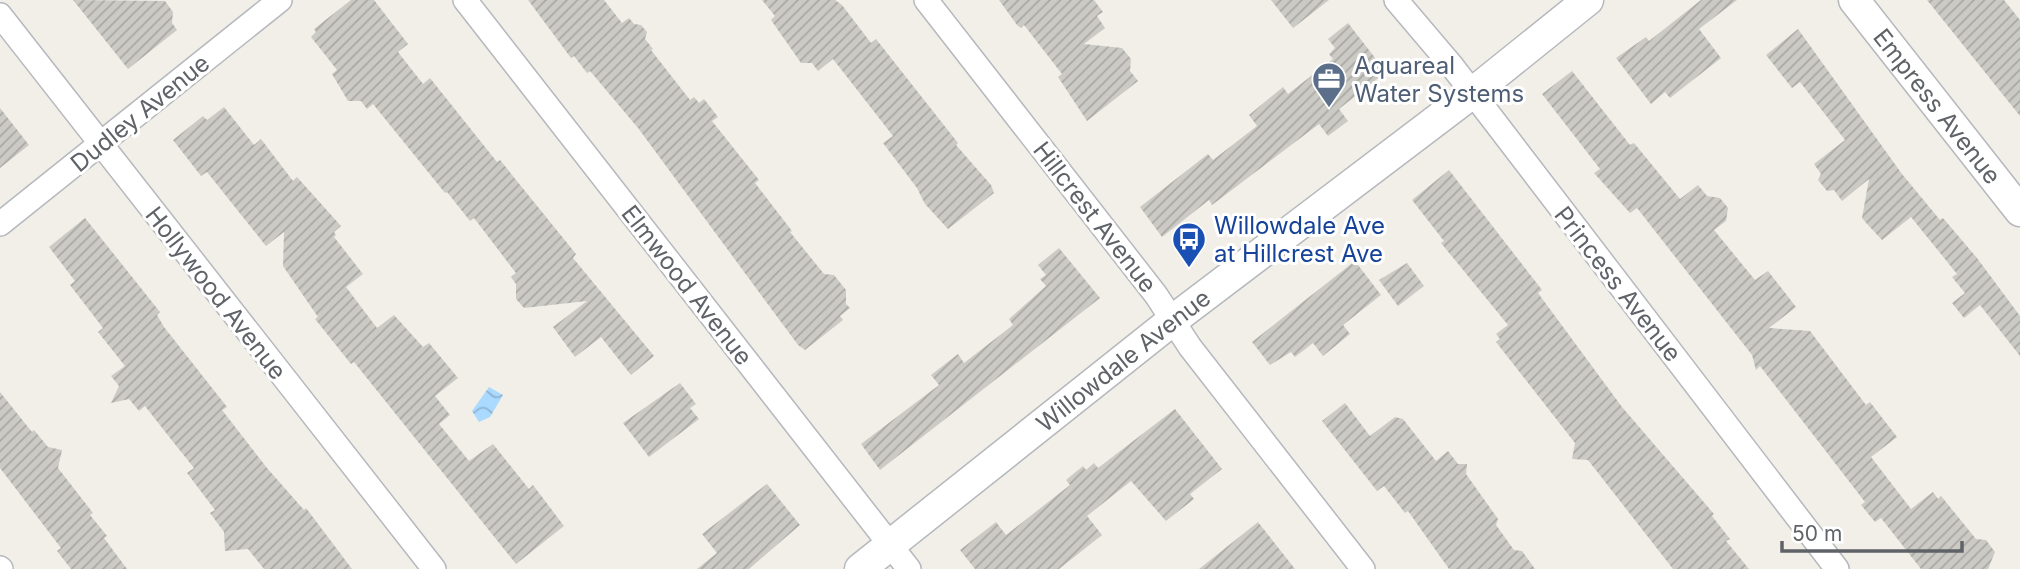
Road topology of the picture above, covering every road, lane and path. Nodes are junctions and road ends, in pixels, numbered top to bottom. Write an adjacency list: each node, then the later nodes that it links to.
1 (280, 0): 9 (street, Dudley Avenue)
2 (466, 0): 13 (street, Elmwood Avenue)
3 (926, 0): 12 (street, Hillcrest Avenue)
4 (1395, 0): 8 (street, Princess Avenue)
5 (1588, 0): 8 (street, Willowdale Avenue)
6 (1854, 0): 10 (street, Empress Avenue)
7 (0, 15): 9 (street, Hollywood Avenue)
8 (1471, 94): 12 (street, Willowdale Avenue); 18 (street, Princess Avenue)
9 (101, 145): 11 (street, Dudley Avenue); 14 (street, Hollywood Avenue)
10 (2020, 211)
11 (0, 224)
12 (1173, 320): 13 (street, Willowdale Avenue); 17 (street, Hillcrest Avenue)
13 (890, 545): 15 (street, Willowdale Avenue); 16 (street, Elmwood Avenue)
14 (434, 569)
15 (860, 569)
16 (909, 569)
17 (1363, 569)
18 (1837, 569)

